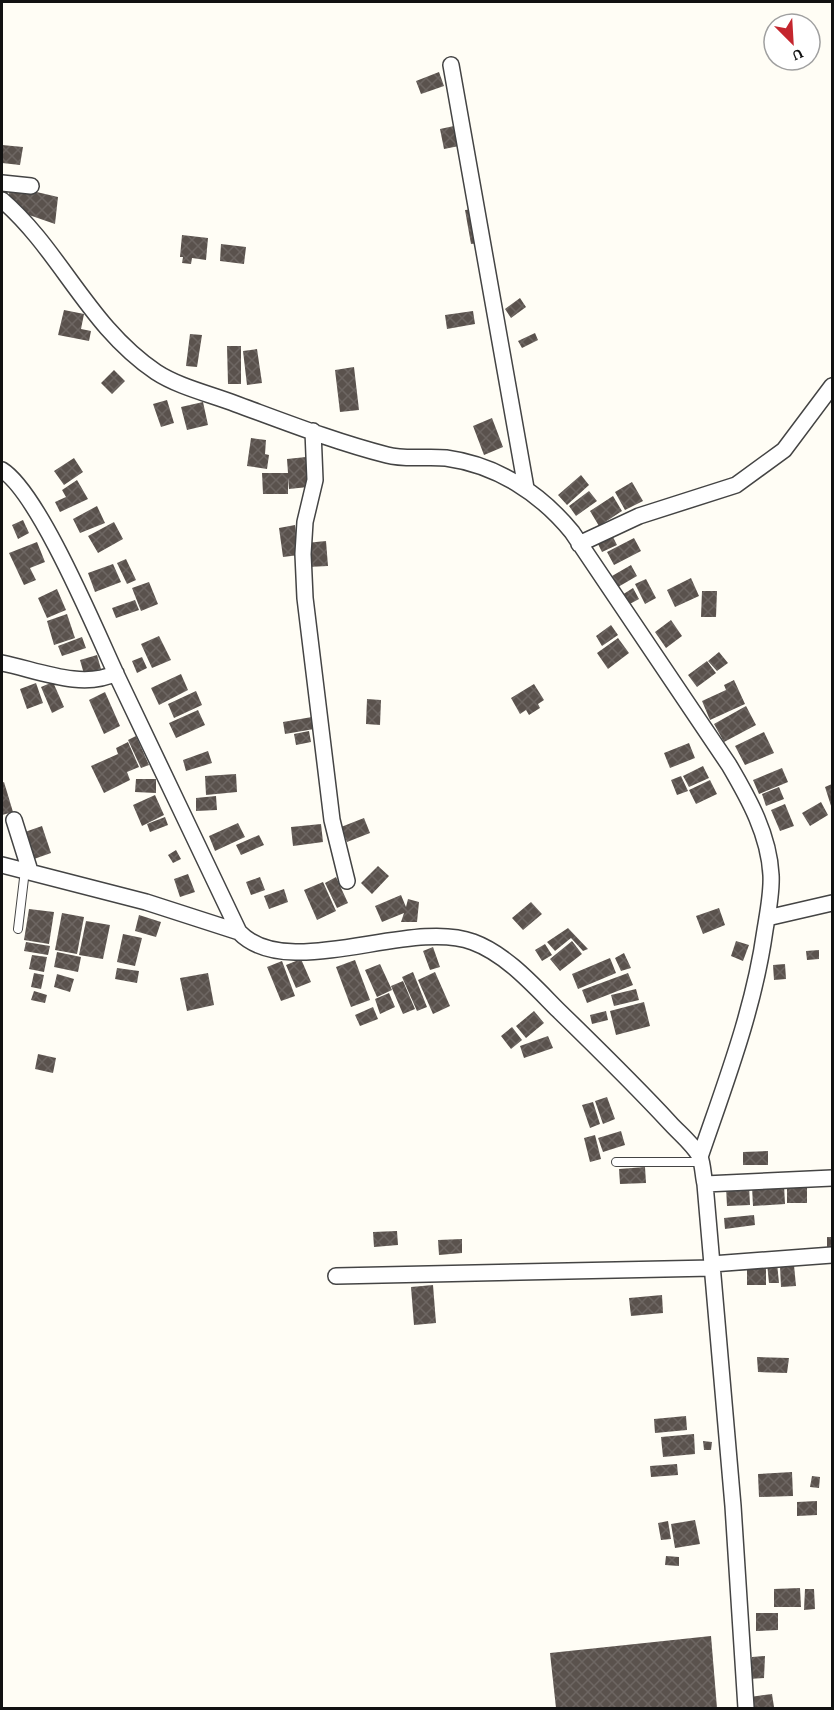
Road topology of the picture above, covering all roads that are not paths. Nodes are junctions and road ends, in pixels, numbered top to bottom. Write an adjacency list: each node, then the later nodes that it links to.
1 (451, 65): 8 (street)
2 (2, 183): 3 (street)
3 (31, 186)
4 (2, 200): 6 (street)
5 (832, 386): 9 (street)
6 (313, 431): 8 (street); 15 (street)
7 (2, 470): 11 (street)
8 (526, 488): 9 (street)
9 (579, 544): 17 (street)
10 (2, 663): 11 (street)
11 (116, 673): 19 (street)
12 (14, 820): 14 (street)
13 (2, 865): 14 (street)
14 (28, 870): 18 (lane); 19 (street)
15 (347, 882)
16 (832, 903): 17 (street)
17 (767, 918): 20 (street)
18 (18, 929)
19 (240, 932): 20 (street)
20 (700, 1159): 21 (lane); 23 (street)
21 (616, 1162)
22 (832, 1178): 23 (street)
23 (705, 1184): 25 (street)
24 (832, 1255): 25 (street)
25 (712, 1266): 26 (street); 27 (street)
26 (336, 1276)
27 (746, 1708)

